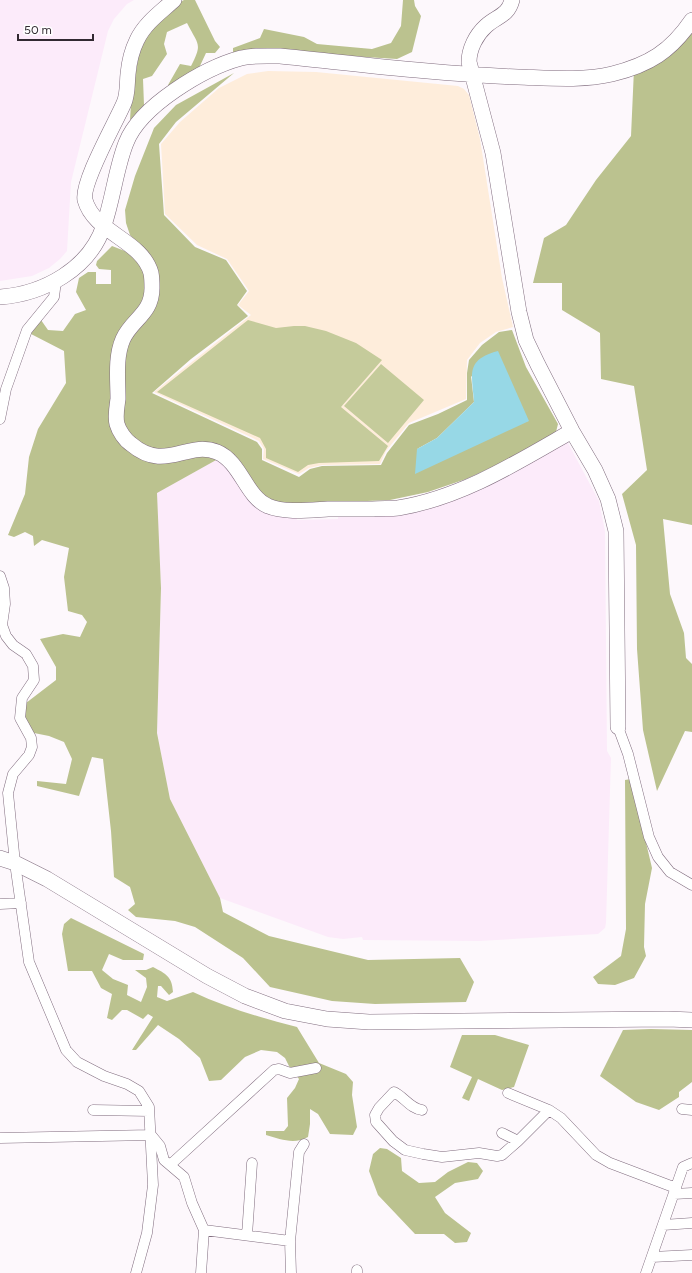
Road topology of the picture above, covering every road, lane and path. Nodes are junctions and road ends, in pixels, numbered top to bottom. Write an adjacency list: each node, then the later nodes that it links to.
1 (174, 0): 5 (street)
2 (512, 0): 4 (street)
3 (692, 20): 4 (street)
4 (472, 75): 5 (street); 9 (street)
5 (104, 227): 6 (street); 9 (street)
6 (56, 281): 7 (street); 8 (street)
7 (0, 297)
8 (0, 419)
9 (572, 431): 11 (street)
10 (0, 576): 13 (street)
11 (618, 727): 14 (street)
12 (0, 858): 13 (street)
13 (15, 863): 15 (street); 17 (street)
14 (692, 885)
15 (21, 903): 16 (street); 23 (street)
16 (0, 904)
17 (692, 1020)
18 (316, 1068): 31 (street)
19 (508, 1093): 22 (street)
20 (93, 1110): 23 (street)
21 (422, 1110): 27 (street)
22 (548, 1110): 27 (street); 32 (street)
23 (150, 1111): 25 (street)
24 (502, 1133): 27 (street)
25 (151, 1135): 26 (street); 31 (street); 41 (street)
26 (0, 1138)
27 (518, 1141)
28 (304, 1144): 38 (street)
29 (252, 1163): 37 (street)
30 (692, 1163): 32 (street)
31 (170, 1165): 36 (street)
32 (675, 1191): 33 (street); 35 (street)
33 (692, 1193)
34 (692, 1223): 35 (street)
35 (663, 1225): 40 (street)
36 (204, 1230): 37 (street); 42 (street)
37 (247, 1235): 38 (street)
38 (290, 1241): 43 (street)
39 (692, 1255): 40 (street)
40 (652, 1257): 44 (street)
41 (136, 1273)
42 (201, 1273)
43 (291, 1273)
44 (646, 1273)

